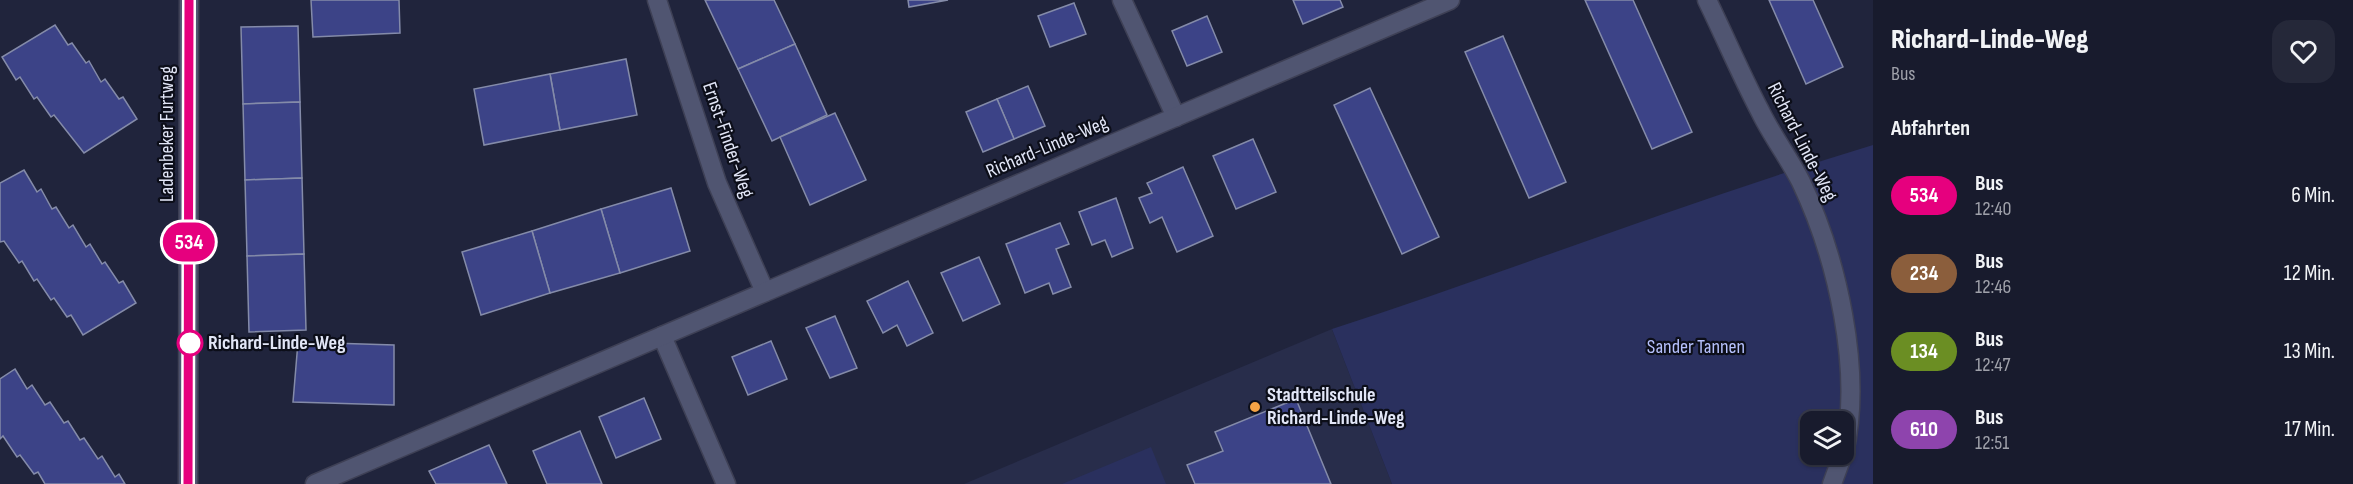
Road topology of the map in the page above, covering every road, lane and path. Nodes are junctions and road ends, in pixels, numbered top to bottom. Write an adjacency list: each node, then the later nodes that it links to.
1 (189, 0): 11 (street, Ladenbeker Furtweg)
2 (657, 0): 7 (street, Ernst-Finder-Weg)
3 (1122, 0): 6 (street)
4 (1450, 0): 6 (street, Richard-Linde-Weg)
5 (1707, 0): 9 (street, Richard-Linde-Weg)
6 (1176, 117): 7 (street, Richard-Linde-Weg)
7 (765, 292): 8 (street, Richard-Linde-Weg)
8 (662, 336): 12 (street, Richard-Linde-Weg); 13 (street)
9 (1848, 411)
10 (1839, 465): 14 (street, Richard-Linde-Weg)
11 (188, 484)
12 (315, 484)
13 (726, 484)
14 (1832, 484)

